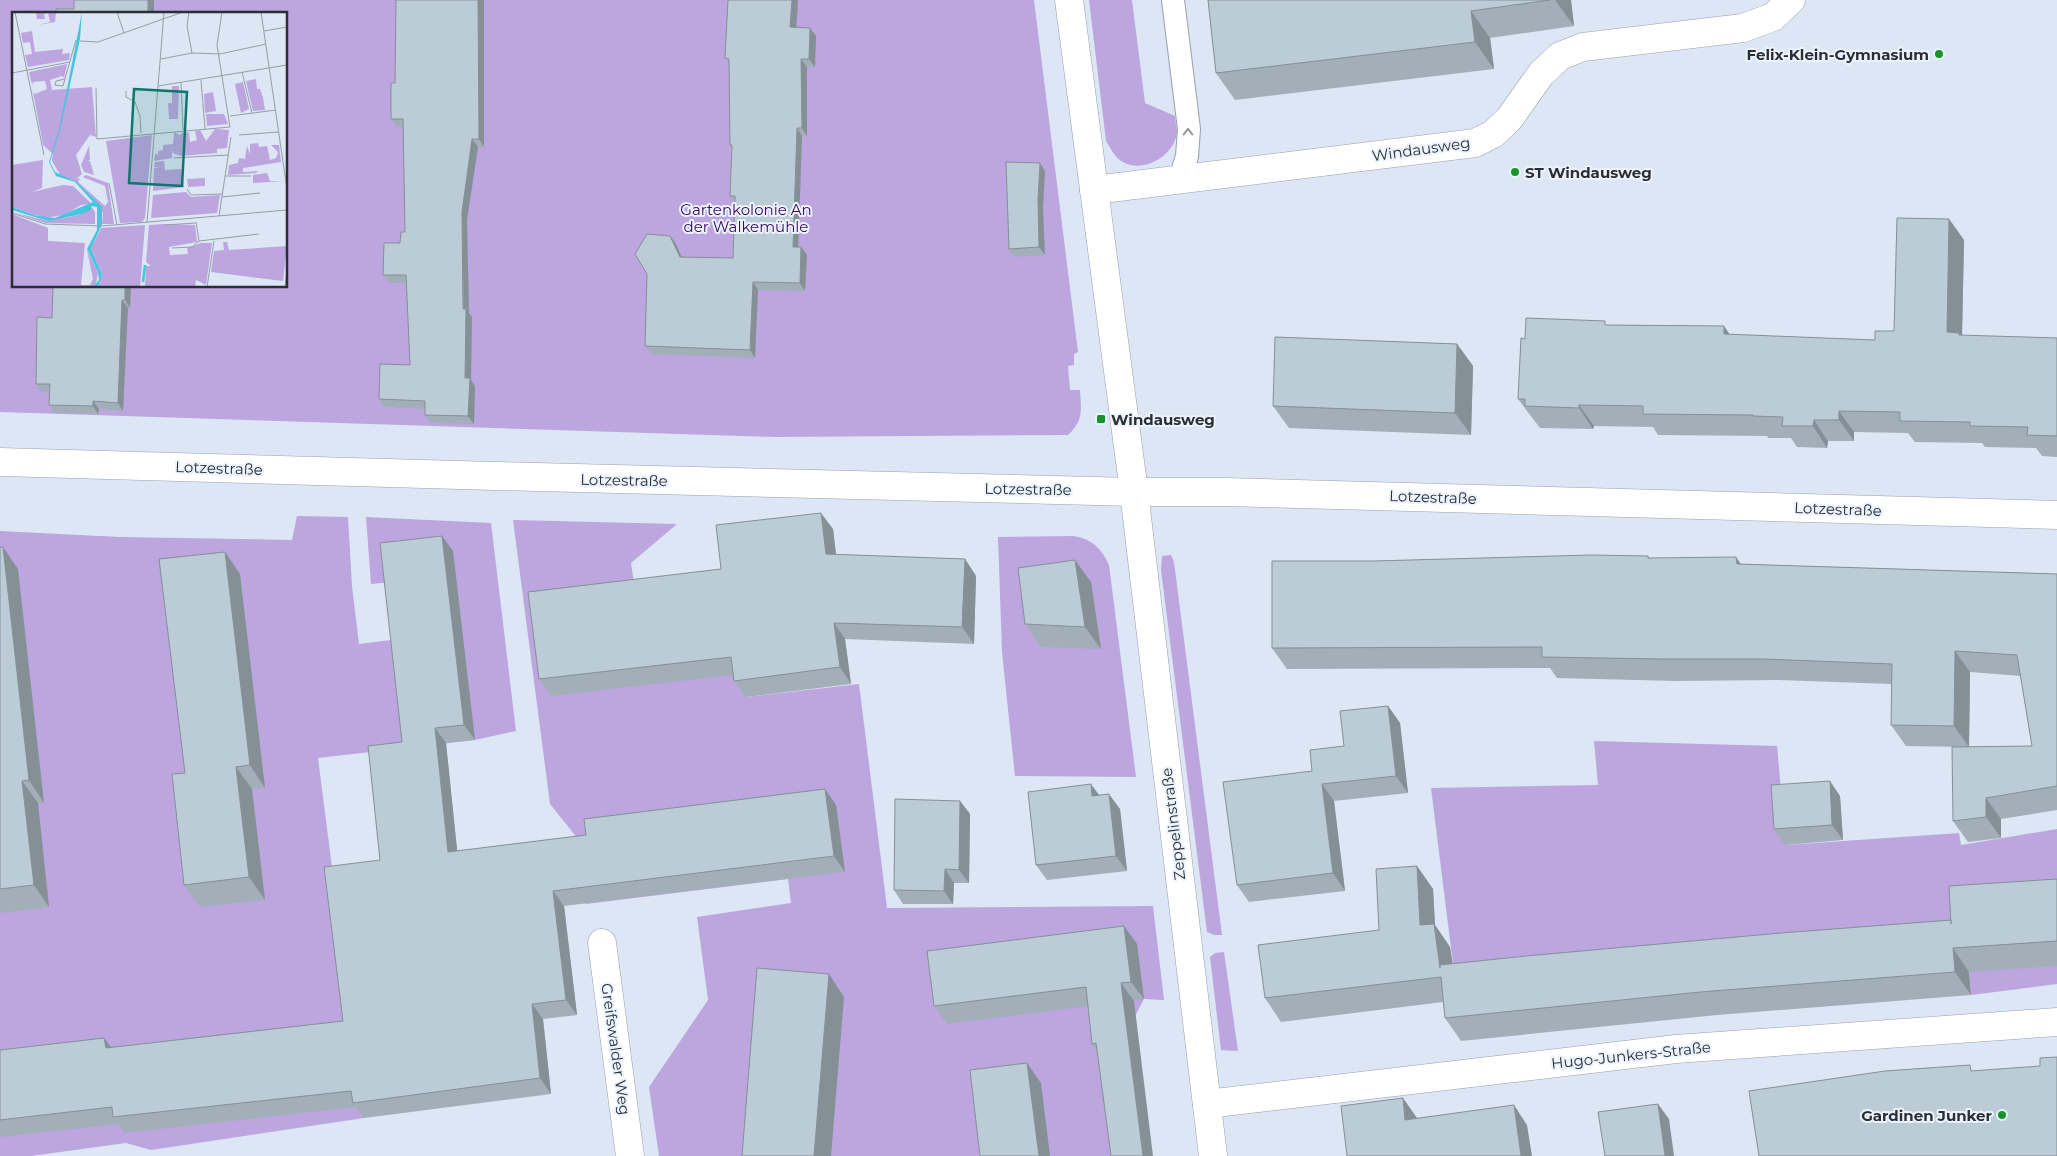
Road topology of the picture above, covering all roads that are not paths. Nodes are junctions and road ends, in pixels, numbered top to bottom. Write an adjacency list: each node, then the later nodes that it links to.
1 (1069, 0): 5 (street)
2 (1173, 0): 4 (lane, one-way to 2)
3 (1792, 0): 4 (street, Windausweg)
4 (1180, 179): 5 (street, Windausweg)
5 (1094, 190): 7 (street)
6 (0, 462): 7 (street, Lotzestraße)
7 (1134, 492): 8 (street, Lotzestraße); 11 (street, Zeppelinstraße)
8 (2057, 515)
9 (602, 942): 12 (street, Greifswalder Weg)
10 (2057, 1022): 11 (street, Hugo-Junkers-Straße)
11 (1207, 1104): 13 (street, Zeppelinstraße)
12 (630, 1156)
13 (1213, 1156)

